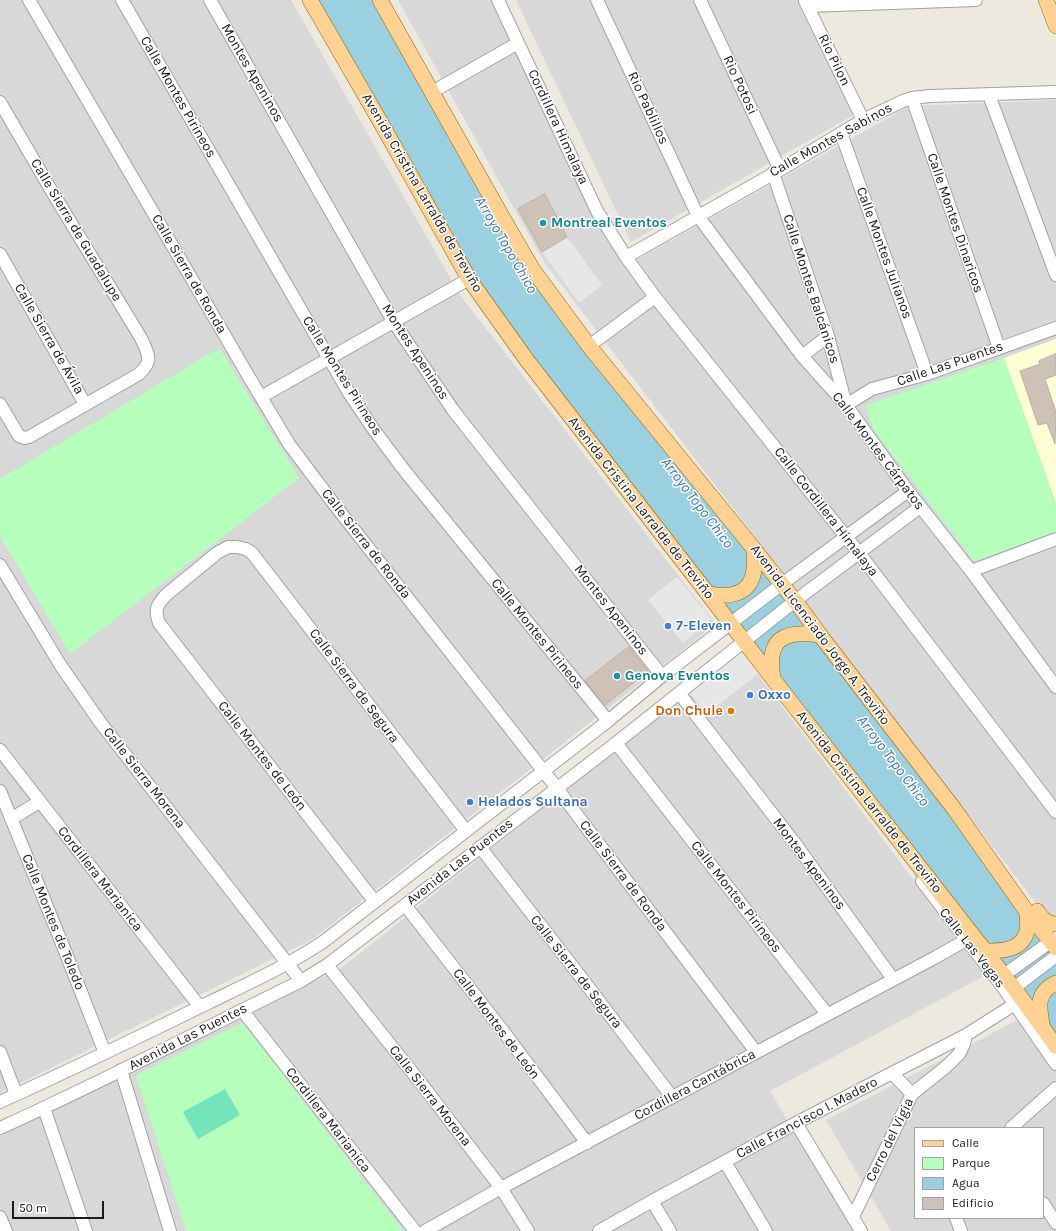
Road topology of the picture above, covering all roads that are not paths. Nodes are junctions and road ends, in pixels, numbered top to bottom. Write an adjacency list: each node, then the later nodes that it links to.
1 (29, 0): 38 (street, Calle Sierra de Ronda)
2 (122, 0): 36 (street, Calle Montes Pirineos)
3 (210, 0): 30 (street, Montes Apeninos)
4 (310, 0): 28 (main road, Avenida Cristina Larralde de Treviño)
5 (380, 0): 15 (main road, Avenida Licenciado Jorge A. Treviño)
6 (498, 0): 14 (street, Cordillera Himalaya)
7 (597, 0): 24 (street, Rio Pablillos)
8 (700, 0): 22 (street, Rio Potosi)
9 (976, 0): 11 (street)
10 (1046, 0): 13 (main road)
11 (919, 1): 12 (street)
12 (806, 3): 20 (street, Rio Pilon)
13 (1056, 26)
14 (518, 43): 15 (street); 23 (street, Cordillera Himalaya)
15 (432, 92): 33 (main road, Avenida Licenciado Jorge A. Treviño)
16 (1056, 92): 17 (street, Calle Montes Sabinos)
17 (989, 95): 18 (street, Calle Montes Sabinos); 27 (street)
18 (912, 98): 20 (street, Calle Montes Sabinos); 34 (street, Calle Montes Dinaricos)
19 (0, 102): 40 (street, Calle Sierra de Guadalupe)
20 (863, 120): 21 (street, Calle Montes Sabinos)
21 (841, 133): 22 (street, Calle Montes Sabinos); 37 (street, Calle Montes Julianos)
22 (776, 171): 24 (street, Calle Montes Sabinos); 32 (street, Calle Montes Balcánicos)
23 (597, 211): 26 (street, Calle Cordillera Himalaya)
24 (698, 216): 26 (street, Calle Montes Sabinos); 35 (street, Calle Montes Cárpatos)
25 (0, 254): 40 (street, Calle Sierra de Ávila)
26 (626, 257): 29 (street, Calle Cordillera Himalaya)
27 (1056, 275)
28 (469, 279): 30 (street); 53 (main road, Avenida Cristina Larralde de Treviño)
29 (655, 297): 33 (street); 44 (street, Calle Cordillera Himalaya)
30 (394, 321): 36 (street); 58 (street, Montes Apeninos)
31 (1056, 328): 34 (street, Calle Las Puentes)
32 (828, 336): 35 (street); 41 (street, Calle Montes Balcánicos)
33 (589, 346): 47 (main road, Avenida Licenciado Jorge A. Treviño)
34 (999, 348): 37 (street, Calle Las Puentes)
35 (802, 356): 41 (street, Calle Montes Cárpatos)
36 (328, 358): 38 (street); 62 (street, Calle Montes Pirineos)
37 (927, 374): 41 (street, Calle Las Puentes)
38 (261, 397): 65 (street, Calle Sierra de Ronda)
39 (0, 404): 40 (street)
40 (85, 404)
41 (846, 405): 42 (street, Calle Montes Cárpatos)
42 (908, 491): 43 (street, Calle Montes Cárpatos); 44 (street, Avenida Las Puentes)
43 (920, 507): 48 (street, Avenida Las Puentes); 50 (street, Calle Montes Cárpatos)
44 (846, 537): 48 (street, Calle Cordillera Himalaya); 52 (street, Avenida Las Puentes)
45 (1056, 539): 50 (street)
46 (237, 546): 73 (street, Calle Sierra de Segura); 75 (street, Calle Montes de León)
47 (754, 549): 52 (main road, Avenida Licenciado Jorge A. Treviño); 53 (main road)
48 (859, 553): 54 (street, Avenida Las Puentes); 71 (street, Calle Cordillera Himalaya)
49 (0, 565): 51 (street, Calle Sierra Morena)
50 (971, 571): 60 (street, Calle Montes Cárpatos)
51 (5, 584): 82 (street, Calle Sierra Morena)
52 (776, 589): 54 (main road, Avenida Licenciado Jorge A. Treviño); 55 (street, Avenida Las Puentes)
53 (714, 595): 55 (main road, Avenida Cristina Larralde de Treviño)
54 (789, 605): 56 (main road, Avenida Licenciado Jorge A. Treviño); 57 (street, Avenida Las Puentes)
55 (733, 622): 57 (main road, Avenida Cristina Larralde de Treviño); 58 (street, Avenida Las Puentes)
56 (820, 635): 59 (main road); 69 (main road, Avenida Licenciado Jorge A. Treviño)
57 (746, 639): 59 (main road, Avenida Cristina Larralde de Treviño); 61 (street, Avenida Las Puentes)
58 (662, 676): 62 (street, Avenida Las Puentes)
59 (773, 679): 70 (main road, Avenida Cristina Larralde de Treviño)
60 (1056, 687)
61 (679, 693): 63 (street, Avenida Las Puentes); 85 (street, Montes Apeninos)
62 (608, 721): 65 (street, Avenida Las Puentes)
63 (616, 743): 66 (street, Avenida Las Puentes); 92 (street, Calle Montes Pirineos)
64 (0, 750): 68 (street, Cordillera Marianica)
65 (543, 771): 66 (street, Calle Sierra de Ronda); 73 (street, Avenida Las Puentes)
66 (556, 787): 74 (street, Avenida Las Puentes); 97 (street, Calle Sierra de Ronda)
67 (0, 790): 72 (street, Calle Montes de Toledo)
68 (39, 802): 72 (street); 90 (street, Cordillera Marianica)
69 (955, 810): 77 (main road, Avenida Licenciado Jorge A. Treviño); 78 (main road)
70 (876, 812): 79 (street, Calle Las Vegas); 81 (main road, Avenida Cristina Larralde de Treviño)
71 (1056, 812)
72 (11, 819): 98 (street, Calle Montes de Toledo)
73 (466, 831): 75 (street, Avenida Las Puentes)
74 (480, 847): 76 (street, Avenida Las Puentes); 105 (street, Calle Sierra de Segura)
75 (375, 902): 82 (street, Avenida Las Puentes)
76 (405, 905): 83 (street, Avenida Las Puentes); 111 (street, Calle Montes de León)
77 (1027, 918): 80 (main road, Avenida Licenciado Jorge A. Treviño); 81 (main road)
78 (1056, 924)
79 (966, 940): 85 (street, Cordillera Cantábrica); 89 (street, Calle Las Vegas)
80 (1053, 948): 84 (street); 88 (street)
81 (990, 951): 84 (main road, Avenida Cristina Larralde de Treviño)
82 (288, 963): 86 (street, Calle Sierra Morena); 90 (street, Avenida Las Puentes)
83 (327, 965): 86 (street, Avenida Las Puentes); 113 (street, Calle Sierra Morena)
84 (1007, 973): 88 (main road, Avenida Cristina Larralde de Treviño)
85 (894, 979): 92 (street, Cordillera Cantábrica)
86 (301, 981): 91 (street, Avenida Las Puentes)
87 (1056, 983): 93 (main road)
88 (1017, 986): 93 (main road, Avenida Cristina Larralde de Treviño)
89 (1015, 1004): 94 (street, Calle Francisco I. Madero); 99 (street, Calle Las Vegas)
90 (200, 1007): 98 (street, Avenida Las Puentes)
91 (242, 1010): 100 (street, Avenida Las Puentes); 123 (street, Cordillera Marianica)
92 (827, 1014): 97 (street, Cordillera Cantábrica)
93 (1042, 1026): 95 (main road, Avenida Cristina Larralde de Treviño)
94 (966, 1035): 101 (street, Calle Francisco I. Madero); 104 (street, Cerro del Vigia)
95 (1056, 1046)
96 (0, 1052): 103 (street)
97 (756, 1052): 105 (street, Cordillera Cantábrica)
98 (105, 1053): 103 (street, Avenida Las Puentes)
99 (1056, 1064)
100 (121, 1070): 107 (street, Avenida Las Puentes); 122 (street)
101 (892, 1073): 104 (street); 108 (street, Calle Francisco I. Madero)
102 (1056, 1088): 109 (street)
103 (16, 1094): 106 (street, Avenida Las Puentes)
104 (912, 1094): 117 (street, Cerro del Vigia)
105 (672, 1097): 111 (street, Cordillera Cantábrica)
106 (0, 1102)
107 (44, 1108): 110 (street, Avenida Las Puentes); 121 (street)
108 (796, 1123): 112 (street, Calle Francisco I. Madero); 117 (street)
109 (1012, 1127)
110 (0, 1128)
111 (587, 1143): 113 (street, Cordillera Cantábrica)
112 (725, 1162): 114 (street, Calle Francisco I. Madero); 128 (street)
113 (501, 1188): 124 (street, Cordillera Cantábrica); 125 (street, Calle Sierra Morena)
114 (652, 1201): 126 (street, Calle Francisco I. Madero); 127 (street)
115 (1044, 1205): 119 (street)
116 (0, 1217): 120 (street)
117 (853, 1217): 129 (street)
118 (956, 1219): 130 (street)
119 (1056, 1223)
120 (6, 1231)
121 (86, 1231)
122 (170, 1231)
123 (415, 1231)
124 (426, 1231)
125 (528, 1231)
126 (599, 1231)
127 (670, 1231)
128 (766, 1231)
129 (861, 1231)
130 (961, 1231)

